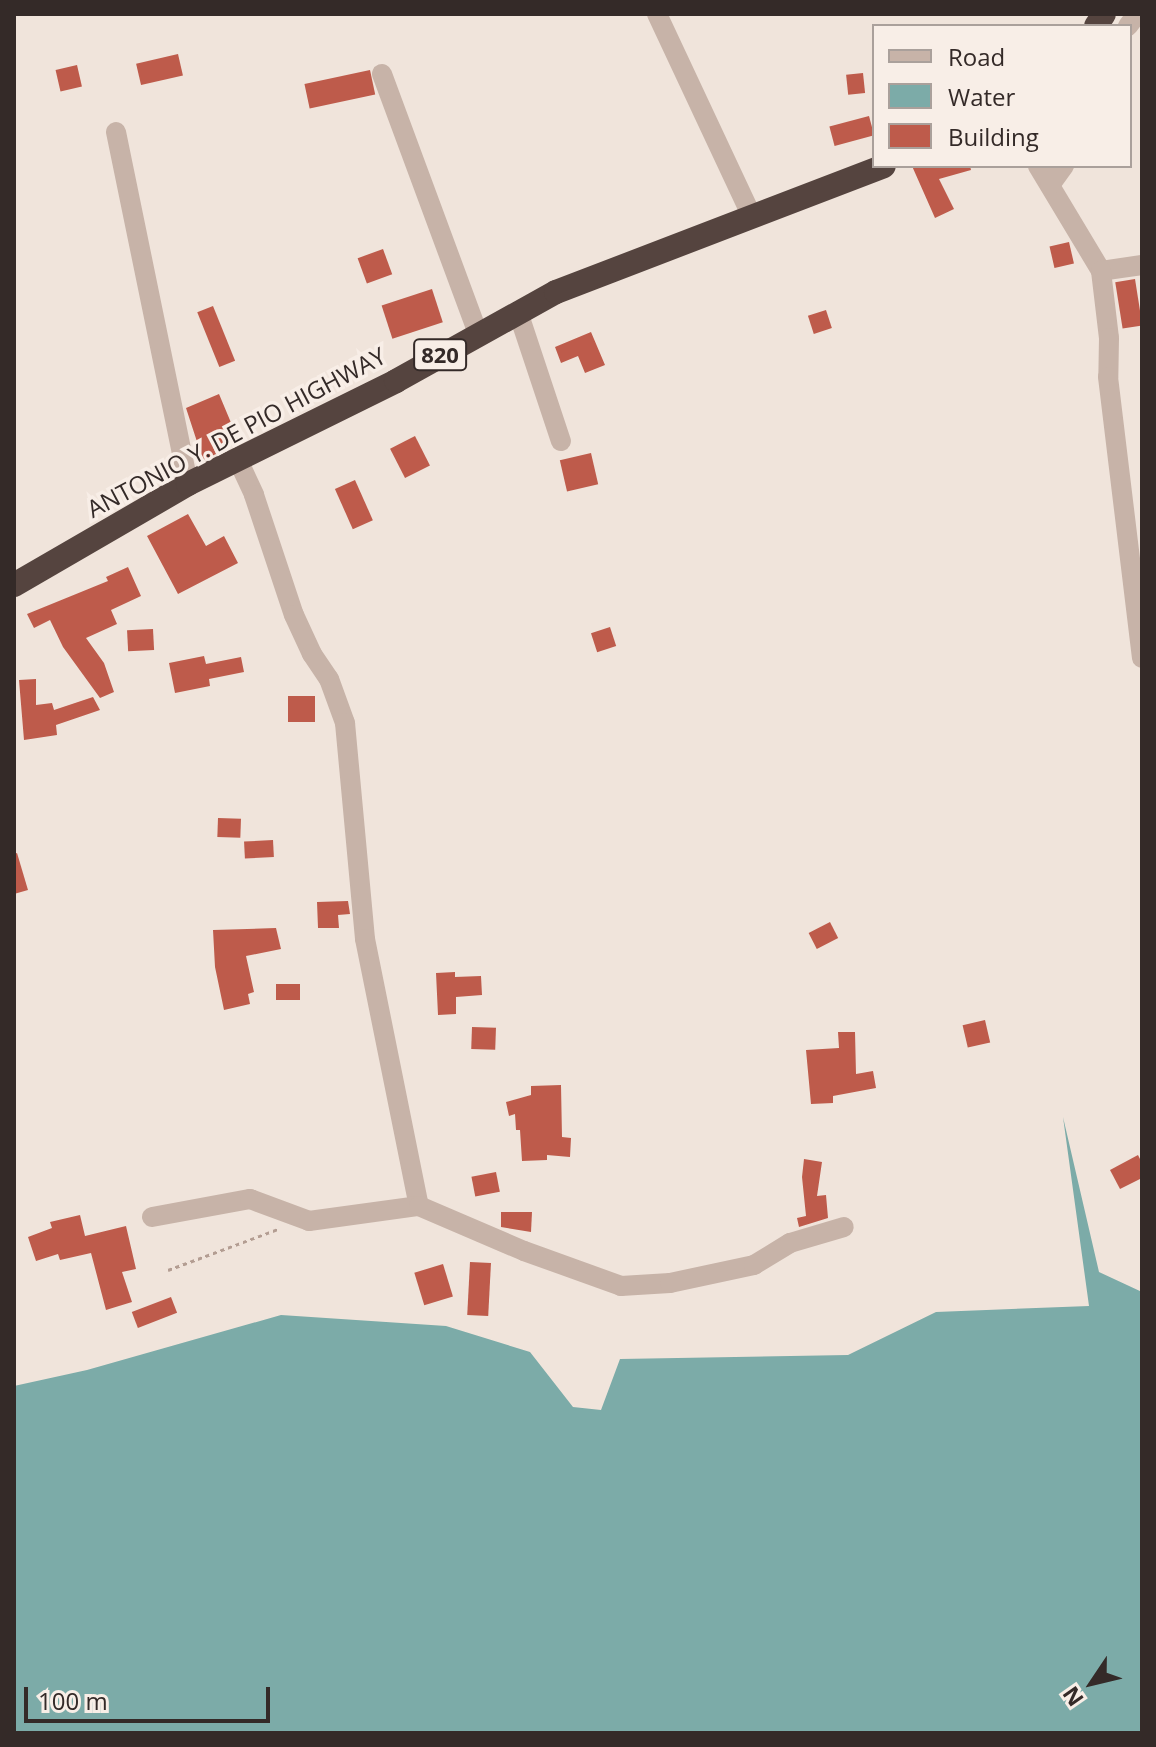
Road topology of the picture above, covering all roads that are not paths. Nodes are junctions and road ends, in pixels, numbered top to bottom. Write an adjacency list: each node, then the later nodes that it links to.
1 (657, 14): 8 (street)
2 (382, 74): 12 (street)
3 (116, 132): 15 (street)
4 (879, 168): 8 (highway, ANTONIO Y. DE PIO HIGHWAY / 820)
5 (1039, 168): 7 (street)
6 (1063, 168): 7 (street)
7 (1050, 185): 10 (street)
8 (752, 217): 11 (highway, ANTONIO Y. DE PIO HIGHWAY / 820)
9 (1142, 265): 10 (street)
10 (1101, 271): 17 (street)
11 (518, 312): 12 (highway, ANTONIO Y. DE PIO HIGHWAY / 820); 13 (street)
12 (478, 333): 14 (highway, ANTONIO Y. DE PIO HIGHWAY / 820)
13 (561, 441)
14 (238, 460): 15 (highway, ANTONIO Y. DE PIO HIGHWAY / 820); 18 (street)
15 (188, 484): 16 (highway, ANTONIO Y. DE PIO HIGHWAY / 820)
16 (14, 585)
17 (1142, 658)
18 (419, 1206): 19 (street); 20 (street)
19 (152, 1217)
20 (844, 1227)

